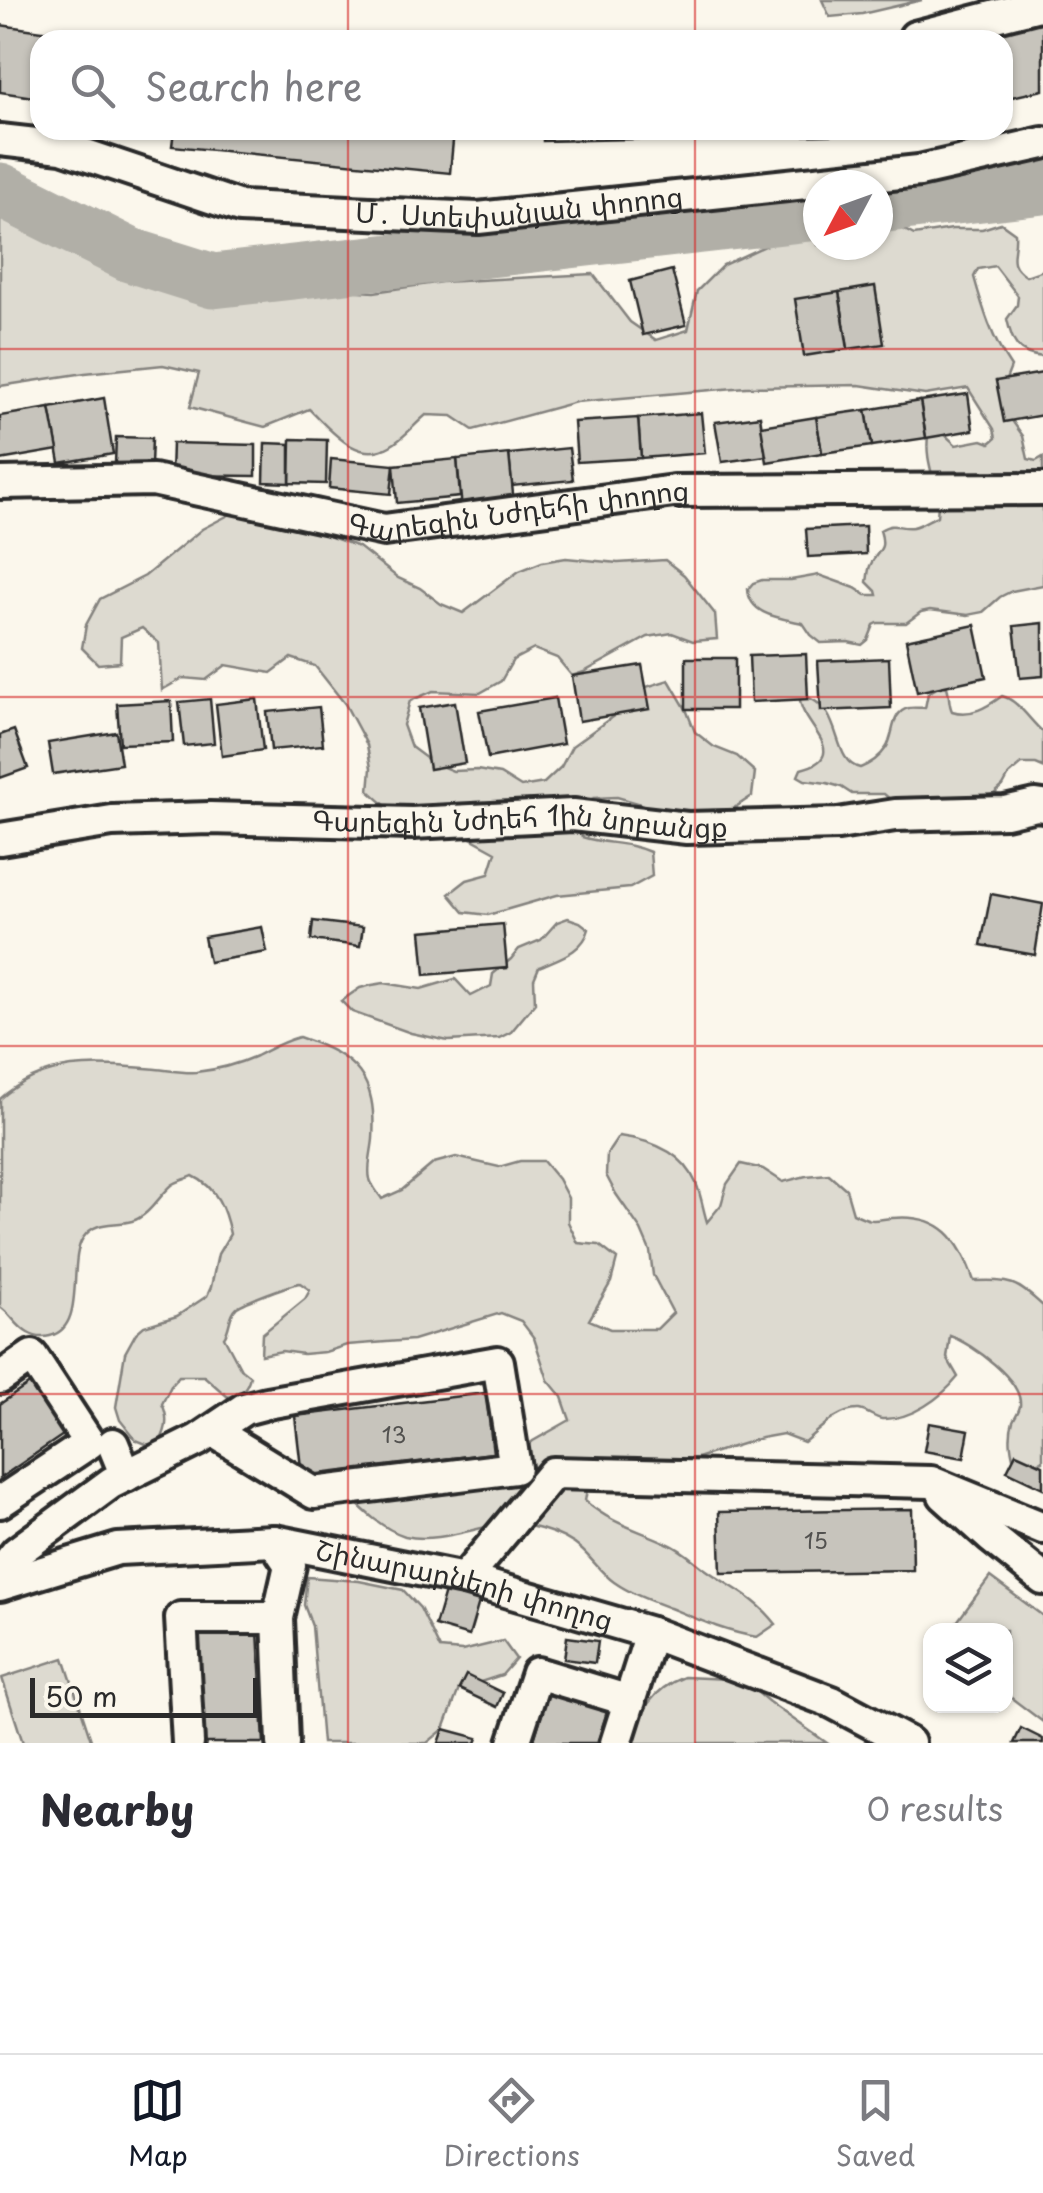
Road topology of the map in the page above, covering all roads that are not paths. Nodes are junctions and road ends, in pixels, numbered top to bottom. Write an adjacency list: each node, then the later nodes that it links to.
1 (1043, 4): 2 (street)
2 (942, 30)
3 (0, 140): 4 (street, Մ․ Ստեփանյան փողոց)
4 (1043, 144)
5 (0, 483): 6 (street, Գարեգին Նժդեհի փողոց)
6 (1043, 489)
7 (1043, 806): 8 (street, Գարեգին Նժդեհ 1ին նրբանցք)
8 (0, 839)
9 (0, 1378): 14 (street)
10 (213, 1431): 10 (street); 12 (street)
11 (112, 1444): 12 (street)
12 (126, 1476): 17 (street)
13 (931, 1482): 15 (street); 18 (street); 19 (street)
14 (0, 1502)
15 (1043, 1528)
16 (274, 1541): 18 (street, Շինարարների փողոց); 20 (street, Շինարարների փողոց); 21 (street)
17 (0, 1573)
18 (464, 1579): 22 (street, Շինարարների փողոց)
19 (1043, 1579)
20 (0, 1585)
21 (278, 1618): 24 (street); 25 (street)
22 (650, 1633): 23 (street); 28 (street, Շինարարների փողոց)
23 (630, 1701): 26 (street); 27 (street)
24 (188, 1743)
25 (283, 1743)
26 (514, 1743)
27 (616, 1743)
28 (908, 1743)

